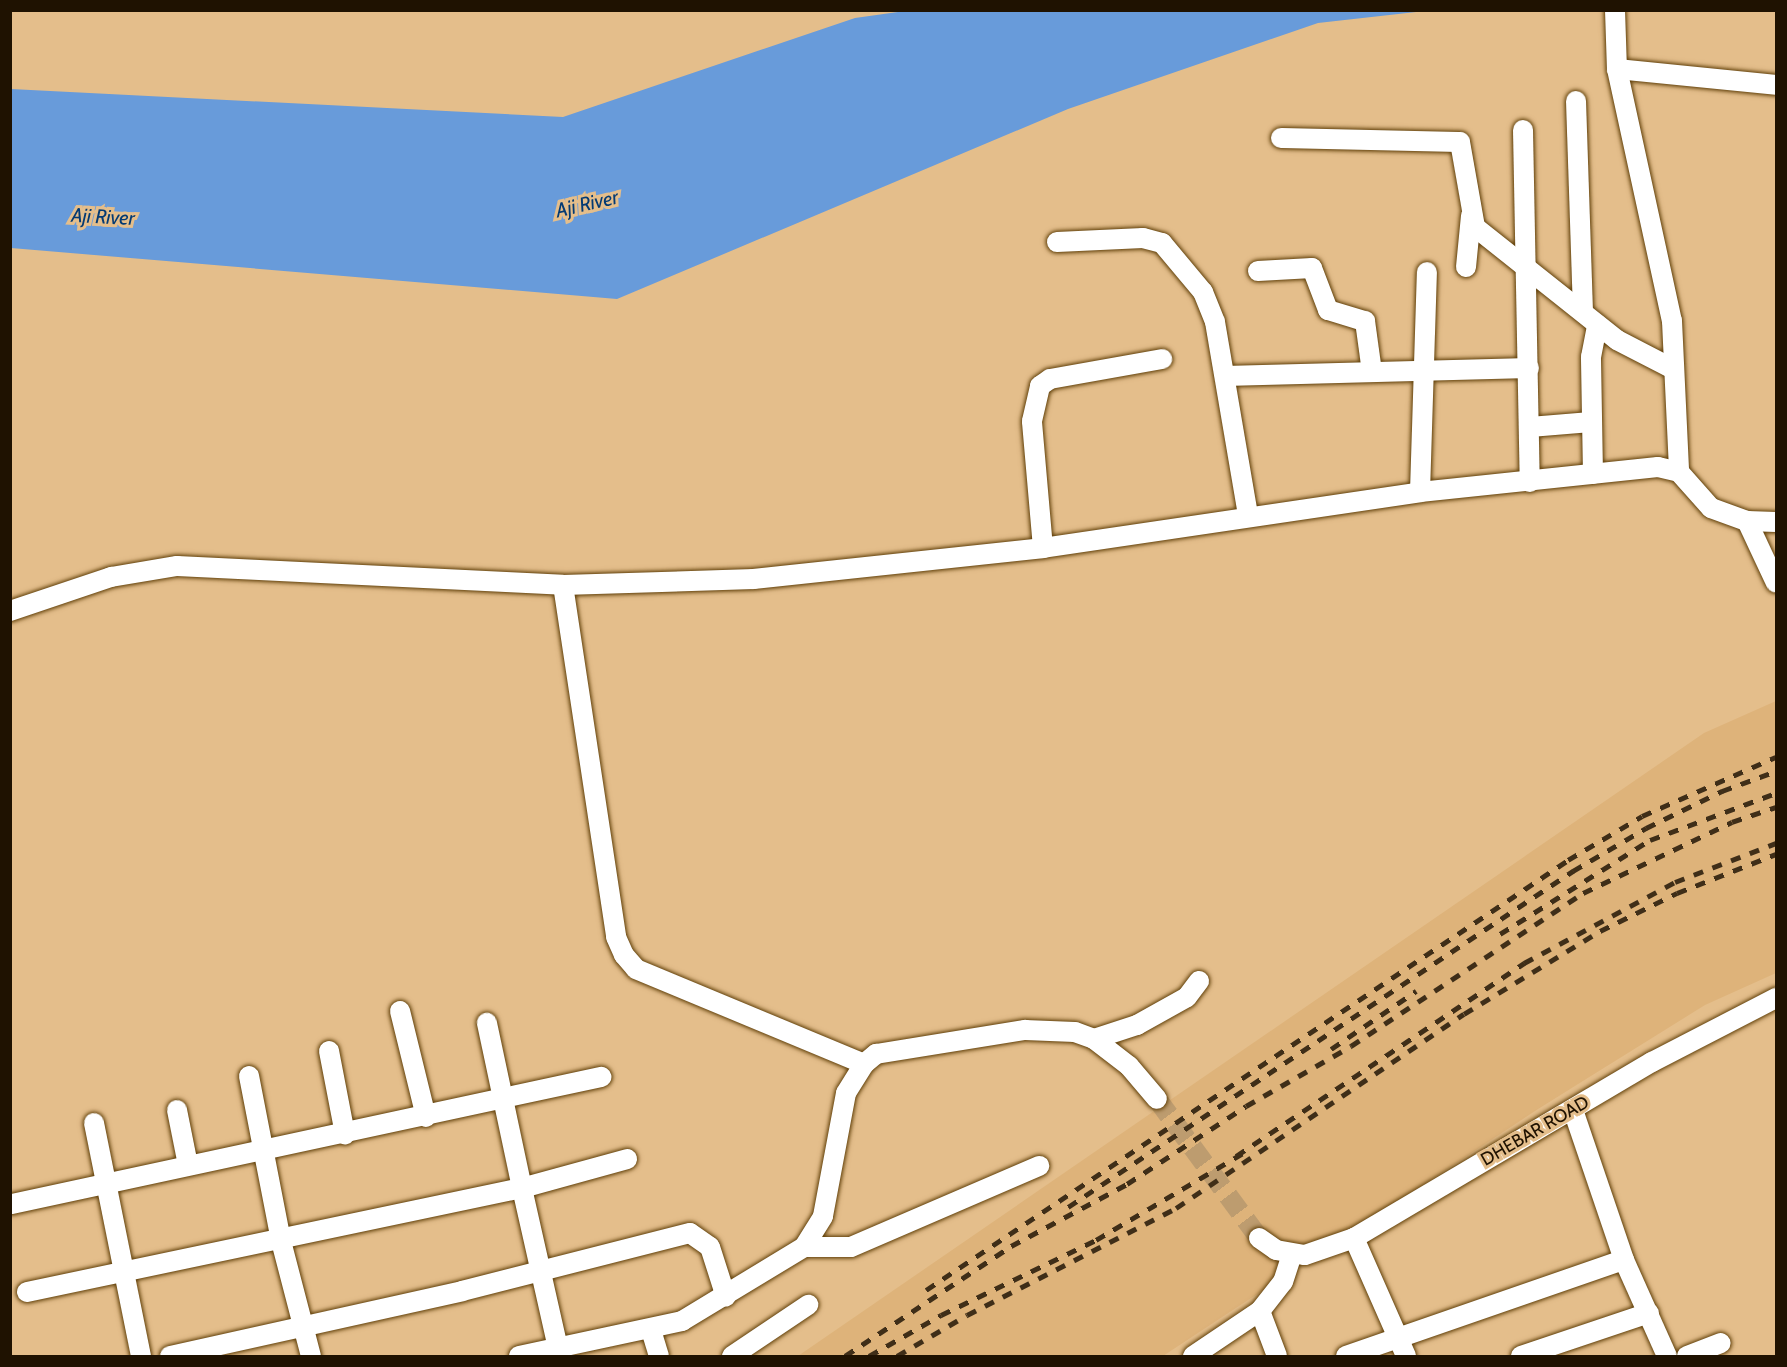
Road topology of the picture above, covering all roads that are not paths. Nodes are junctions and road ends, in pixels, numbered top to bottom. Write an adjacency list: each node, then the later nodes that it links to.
1 (1614, 16): 2 (street)
2 (1617, 69): 3 (street); 17 (street)
3 (1776, 85)
4 (1576, 101): 13 (street)
5 (1523, 130): 10 (street)
6 (1281, 138): 7 (street)
7 (1471, 216): 9 (street); 10 (street)
8 (1057, 242): 20 (street)
9 (1466, 267)
10 (1527, 267): 13 (street); 16 (street)
11 (1258, 271): 19 (street)
12 (1427, 272): 18 (street)
13 (1583, 310): 14 (street)
14 (1597, 325): 17 (street); 21 (street)
15 (1161, 359): 30 (street)
16 (1529, 368): 18 (street); 22 (street)
17 (1673, 369): 23 (street)
18 (1421, 370): 19 (street); 26 (street)
19 (1372, 372): 20 (street)
20 (1225, 376): 27 (street)
21 (1591, 422): 22 (street); 24 (street)
22 (1530, 427): 25 (street)
23 (1679, 472): 24 (street); 28 (street)
24 (1593, 474): 25 (street)
25 (1530, 482): 26 (street)
26 (1420, 492): 27 (street)
27 (1248, 516): 30 (street)
28 (1746, 521): 29 (street); 31 (street)
29 (1776, 522)
30 (1043, 548): 32 (street)
31 (1776, 583)
32 (562, 585): 33 (street); 40 (street)
33 (10, 611)
34 (1199, 981): 38 (street)
35 (1776, 998): 46 (street, DHEBAR ROAD)
36 (400, 1011): 47 (street)
37 (487, 1023): 44 (street)
38 (1094, 1039): 40 (street); 43 (street)
39 (328, 1051): 49 (street)
40 (864, 1064): 60 (street)
41 (249, 1076): 50 (street)
42 (601, 1077): 44 (street)
43 (1157, 1099)
44 (504, 1100): 47 (street); 55 (street)
45 (177, 1110): 52 (street)
46 (1573, 1110): 58 (street, DHEBAR ROAD); 62 (street)
47 (426, 1117): 49 (street)
48 (94, 1124): 54 (street)
49 (345, 1134): 50 (street)
50 (265, 1151): 52 (street); 59 (street)
51 (627, 1159): 55 (street)
52 (188, 1165): 54 (street)
53 (1040, 1166): 60 (street)
54 (107, 1182): 56 (street); 64 (street)
55 (522, 1188): 59 (street); 63 (street)
56 (12, 1204)
57 (1259, 1238): 61 (street)
58 (1354, 1238): 61 (street, DHEBAR ROAD); 74 (street)
59 (281, 1241): 64 (street); 70 (street)
60 (804, 1247): 66 (street)
61 (1292, 1254): 68 (street)
62 (1624, 1260): 69 (street); 74 (street)
63 (541, 1269): 66 (street); 70 (street); 73 (street)
64 (124, 1270): 65 (street); 75 (street)
65 (27, 1292)
66 (726, 1297): 71 (street)
67 (808, 1305): 80 (street)
68 (1260, 1311): 81 (street); 82 (street)
69 (1649, 1313): 84 (street); 85 (street)
70 (303, 1328): 76 (street); 77 (street)
71 (651, 1330): 73 (street); 79 (street)
72 (1721, 1343): 86 (street)
73 (558, 1348): 78 (street)
74 (1402, 1348): 83 (street)
75 (141, 1356)
76 (170, 1356)
77 (311, 1356)
78 (519, 1356)
79 (659, 1356)
80 (732, 1356)
81 (1193, 1356)
82 (1277, 1356)
83 (1346, 1356)
84 (1521, 1356)
85 (1667, 1356)
86 (1687, 1356)

